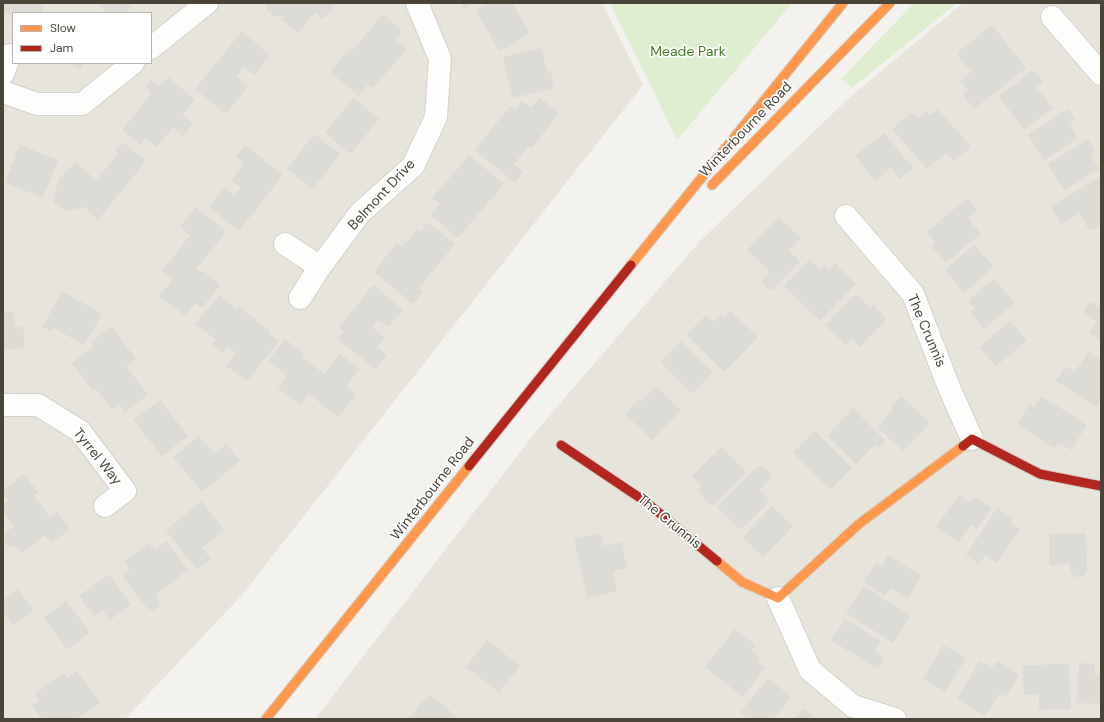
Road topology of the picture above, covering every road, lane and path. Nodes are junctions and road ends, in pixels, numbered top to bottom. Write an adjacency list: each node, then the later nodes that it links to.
1 (207, 3): 6 (street)
2 (417, 3): 14 (street, Belmont Drive)
3 (843, 3): 15 (main road, Winterbourne Road)
4 (890, 3): 10 (main road, Winterbourne Road)
5 (1052, 17): 8 (street)
6 (152, 47)
7 (132, 64): 9 (street)
8 (1101, 74)
9 (3, 92)
10 (706, 191)
11 (689, 208): 15 (main road, Winterbourne Road)
12 (846, 216): 18 (street, The Crunnis)
13 (285, 244): 14 (street)
14 (320, 267): 16 (street, Belmont Drive)
15 (622, 276): 23 (main road, Winterbourne Road)
16 (300, 298)
17 (3, 405): 21 (street, Tyrrel Way)
18 (972, 439): 20 (main road); 22 (main road)
19 (562, 445): 22 (main road, The Crunnis)
20 (1101, 486)
21 (105, 506)
22 (778, 598): 24 (street)
23 (266, 719)
24 (895, 719)

